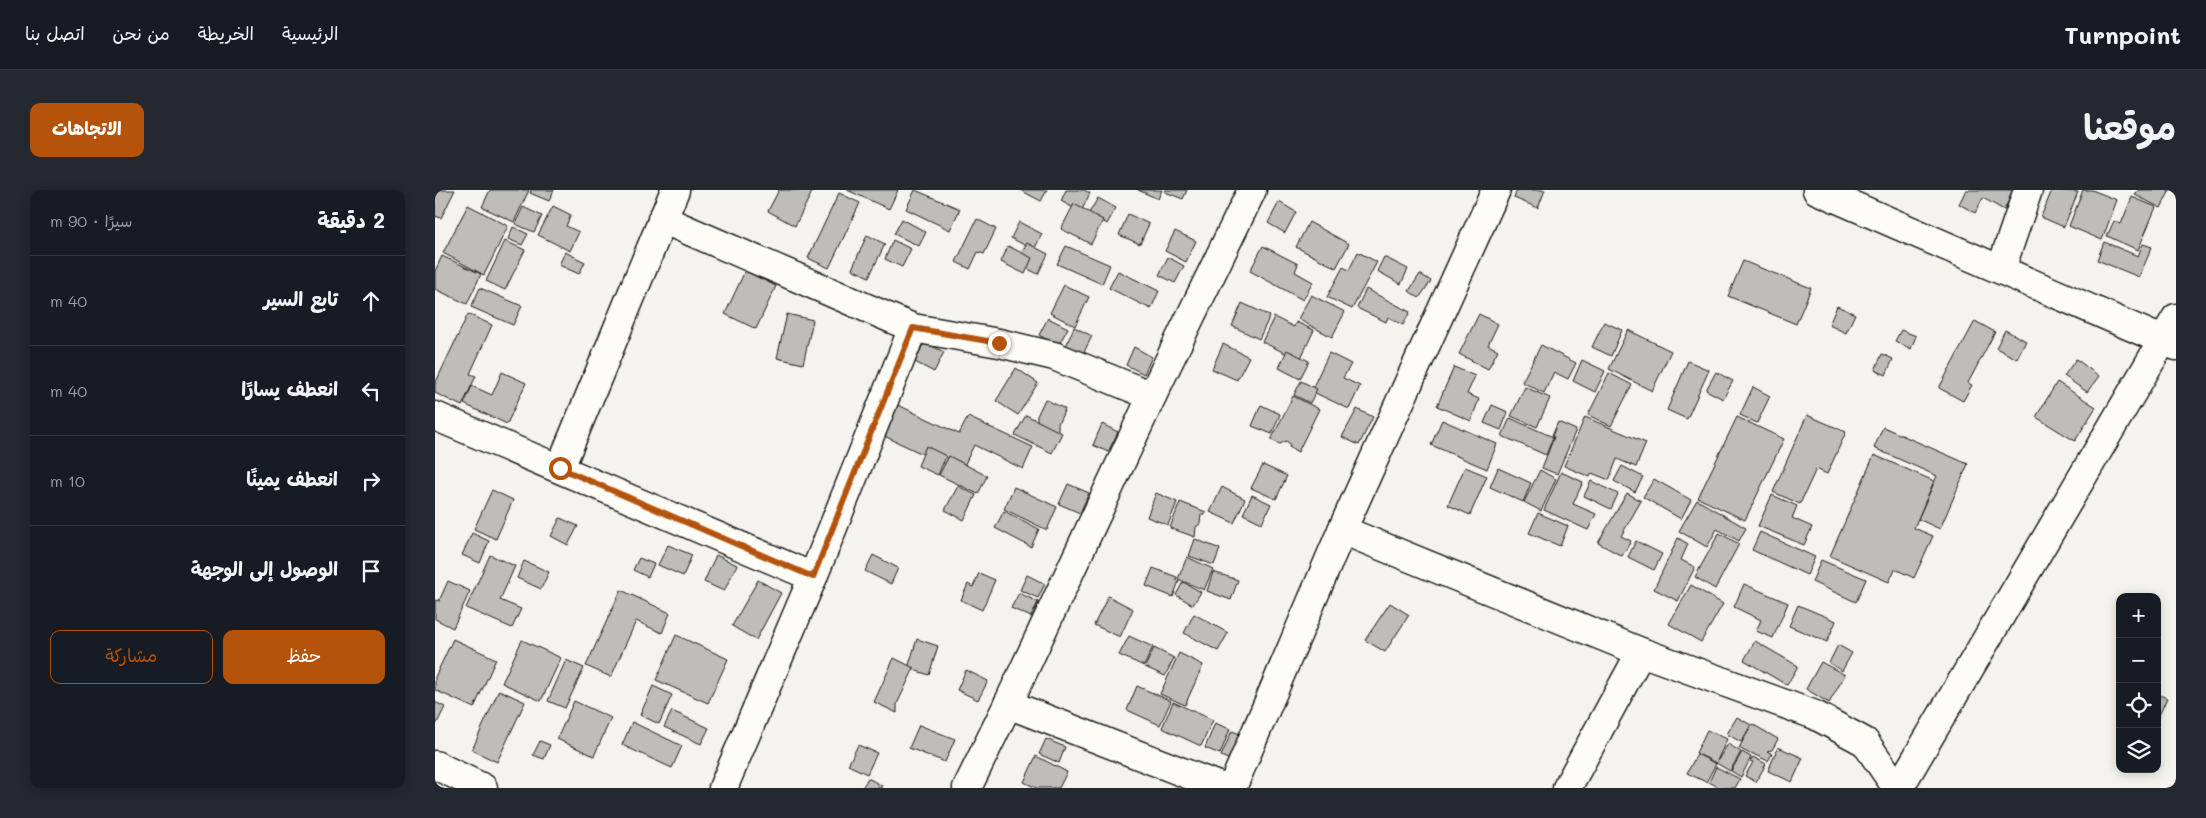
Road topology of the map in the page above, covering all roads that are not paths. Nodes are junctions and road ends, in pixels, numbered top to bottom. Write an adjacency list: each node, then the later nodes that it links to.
1 (675, 190): 6 (street)
2 (1252, 190): 10 (street)
3 (1496, 190): 13 (street)
4 (1817, 190): 7 (street)
5 (2028, 190): 7 (street)
6 (662, 219): 8 (street); 12 (street)
7 (2001, 269): 9 (street)
8 (913, 328): 10 (street); 14 (street)
9 (2172, 335): 24 (street)
10 (1152, 396): 16 (street)
11 (435, 416): 12 (street)
12 (560, 468): 14 (street)
13 (1342, 530): 15 (street); 22 (street)
14 (813, 577): 19 (street)
15 (1641, 652): 23 (street); 24 (street)
16 (1008, 704): 20 (street); 21 (street)
17 (435, 765): 18 (street)
18 (483, 788)
19 (723, 788)
20 (967, 788)
21 (1223, 788)
22 (1232, 788)
23 (1567, 788)
24 (1898, 788)

